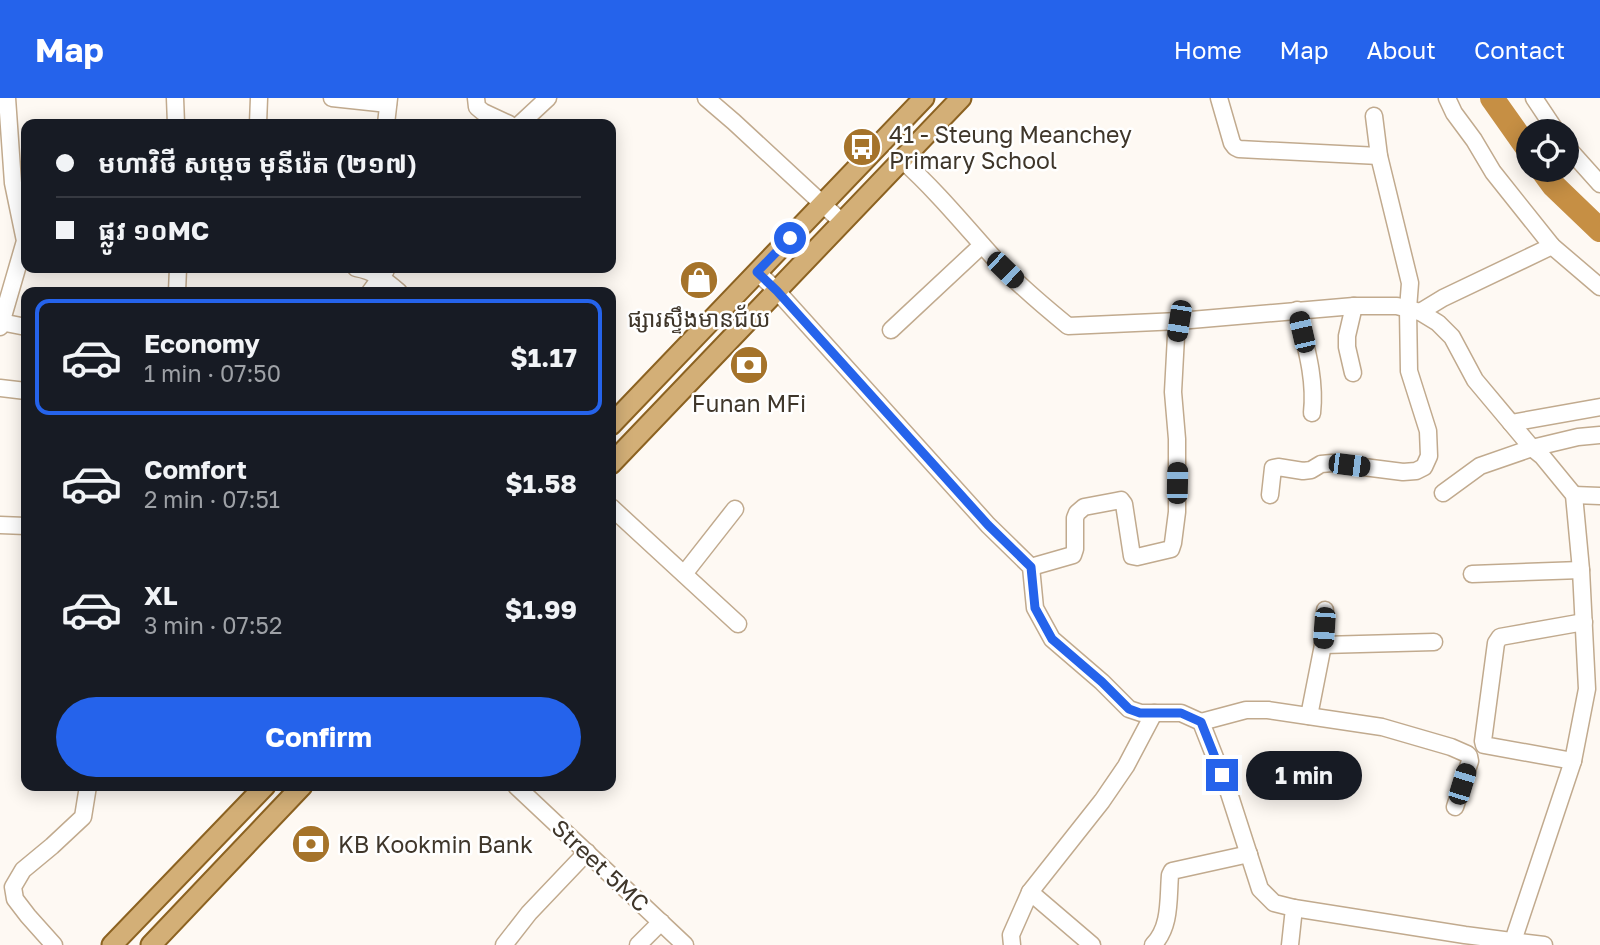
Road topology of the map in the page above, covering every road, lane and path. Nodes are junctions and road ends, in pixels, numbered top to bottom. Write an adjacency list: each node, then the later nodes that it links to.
1 (7, 98): 25 (street)
2 (175, 98): 15 (street)
3 (259, 98): 16 (street)
4 (332, 98): 13 (street)
5 (476, 98): 18 (street)
6 (548, 98): 19 (street)
7 (706, 98): 26 (street)
8 (924, 98): 26 (main road)
9 (961, 98): 22 (main road)
10 (1219, 98): 21 (street)
11 (1447, 98): 30 (street)
12 (1534, 98): 20 (street)
13 (389, 101): 17 (street)
14 (1374, 116): 21 (street)
15 (176, 119)
16 (258, 119)
17 (387, 119)
18 (498, 119)
19 (525, 119)
20 (1548, 119)
21 (1379, 156): 37 (street)
22 (902, 160): 27 (main road); 29 (street)
23 (1579, 160): 24 (street)
24 (1600, 184)
25 (7, 186): 28 (street)
26 (823, 204): 27 (street); 32 (main road)
27 (842, 222): 34 (main road)
28 (21, 226)
29 (982, 245): 38 (street); 41 (street)
30 (1552, 246): 33 (street); 37 (street)
31 (21, 257): 39 (street)
32 (757, 272): 34 (street); 47 (main road)
33 (1600, 286)
34 (777, 291): 51 (main road); 60 (street)
35 (1354, 306): 36 (street); 37 (street); 42 (street)
36 (1297, 310): 38 (street); 46 (street)
37 (1414, 310): 48 (street); 53 (street)
38 (1179, 321): 60 (street)
39 (1, 324): 40 (street)
40 (21, 326)
41 (891, 330)
42 (1353, 373)
43 (0, 388): 44 (street)
44 (21, 390)
45 (1600, 407): 48 (street)
46 (1312, 413)
47 (616, 420)
48 (1511, 423): 50 (street)
49 (1600, 435): 50 (street)
50 (1532, 448): 52 (street); 54 (street)
51 (616, 459)
52 (1443, 493)
53 (1270, 495)
54 (1574, 495): 55 (street); 61 (street)
55 (1600, 496)
56 (735, 509): 62 (street)
57 (616, 513): 62 (street)
58 (0, 525): 59 (street)
59 (21, 526)
60 (1031, 567): 71 (street)
61 (1581, 570): 63 (street); 65 (street)
62 (684, 574): 66 (street)
63 (1472, 574)
64 (1325, 610): 68 (street)
65 (1584, 622): 69 (street); 74 (street)
66 (738, 624)
67 (1434, 642): 68 (street)
68 (1323, 645): 72 (street)
69 (1593, 647): 70 (street)
70 (1593, 690): 76 (street)
71 (1154, 713): 73 (street); 84 (street)
72 (1309, 716): 73 (street); 75 (street)
73 (1201, 722): 83 (street)
74 (1484, 745): 75 (street); 76 (street)
75 (1469, 757): 81 (street)
76 (1573, 761): 87 (street)
77 (87, 791): 88 (street)
78 (260, 791): 89 (main road)
79 (297, 791): 90 (main road)
80 (521, 791): 82 (street, Street 5MC)
81 (1455, 807)
82 (587, 852): 86 (street, Street 5MC); 91 (street)
83 (1249, 854): 85 (street); 96 (street)
84 (1030, 892): 94 (street); 95 (street)
85 (1294, 908): 87 (street); 97 (street)
86 (661, 922): 92 (street); 93 (street, Street 5MC)
87 (1520, 943): 98 (street)
88 (54, 945)
89 (112, 945)
90 (150, 945)
91 (504, 945)
92 (638, 945)
93 (685, 945)
94 (1012, 945)
95 (1092, 945)
96 (1153, 945)
97 (1290, 945)
98 (1544, 945)

